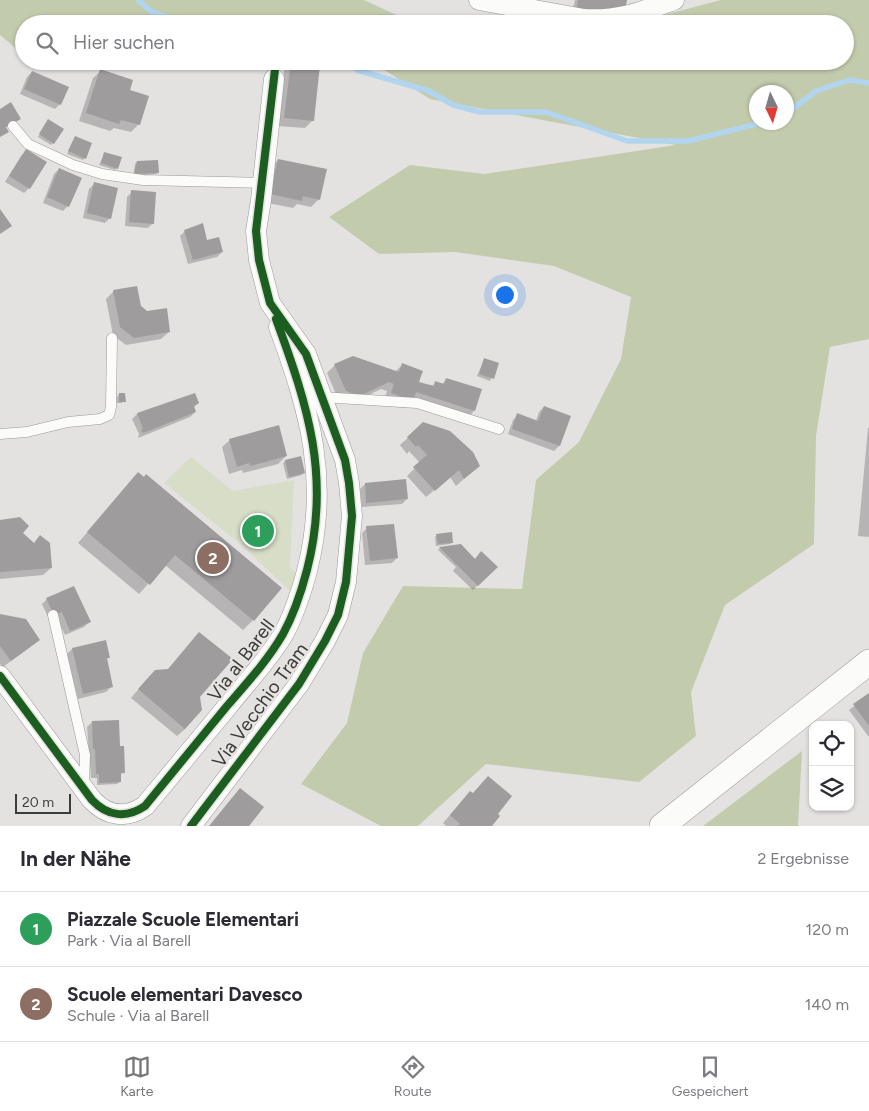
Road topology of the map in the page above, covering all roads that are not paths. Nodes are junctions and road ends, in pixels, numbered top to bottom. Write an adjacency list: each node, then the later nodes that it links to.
1 (479, 0): 3 (street)
2 (674, 0): 4 (street)
3 (562, 15)
4 (632, 15)
5 (274, 79): 7 (street, Via Vecchio Tram)
6 (13, 126): 7 (lane)
7 (262, 183): 8 (street, Via Vecchio Tram)
8 (270, 302): 10 (street, Via Vecchio Tram); 16 (street, Via al Barell)
9 (112, 338): 12 (lane)
10 (322, 397): 11 (lane); 17 (street, Via Vecchio Tram)
11 (499, 430)
12 (0, 434)
13 (53, 615): 16 (lane)
14 (869, 662): 18 (street)
15 (0, 676): 16 (street, Via al Barell)
16 (84, 790)
17 (192, 826)
18 (662, 826)

